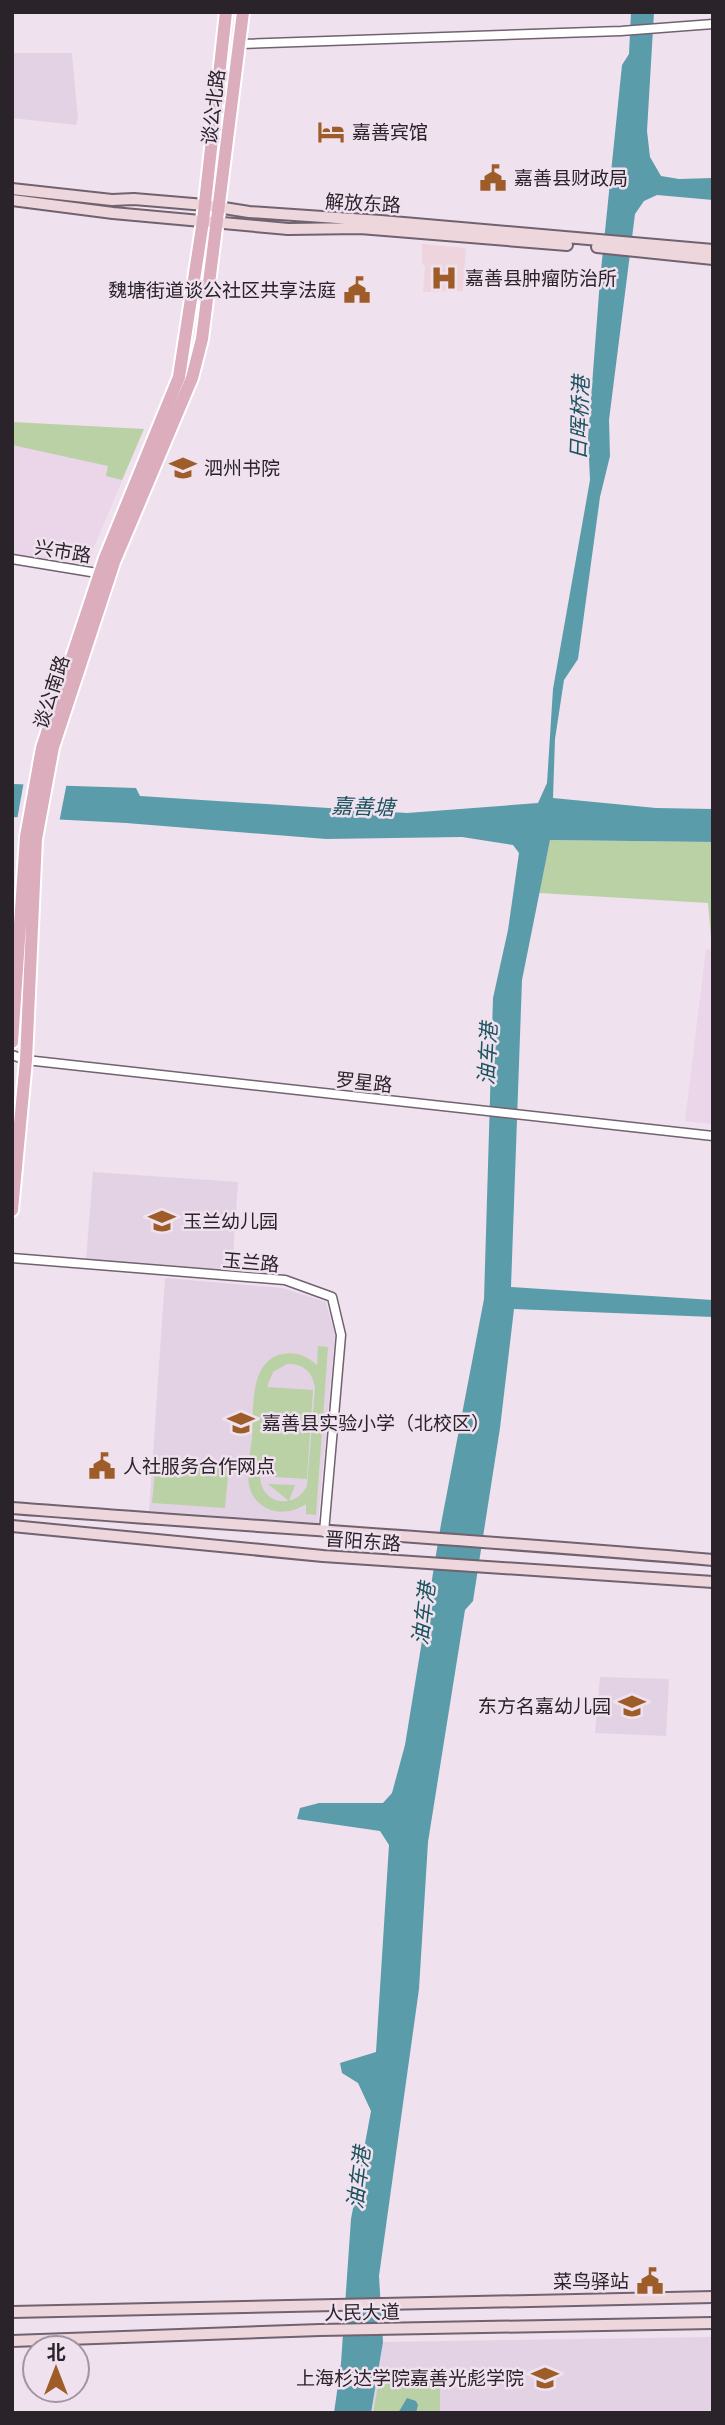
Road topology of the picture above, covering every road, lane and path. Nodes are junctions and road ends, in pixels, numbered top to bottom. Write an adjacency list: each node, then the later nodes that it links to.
1 (226, 12): 7 (main road, 谈公北路)
2 (243, 12): 4 (main road, 谈公北路)
3 (713, 24): 4 (street)
4 (240, 44): 8 (main road, 谈公北路)
5 (12, 189): 7 (main road, 解放东路)
6 (12, 200): 9 (main road, 解放东路)
7 (205, 205): 8 (main road, 解放东路); 9 (main road, 谈公南路)
8 (220, 207): 10 (main road, 谈公南路); 11 (main road, 解放东路)
9 (203, 221): 10 (main road, 解放东路); 16 (main road, 谈公南路)
10 (218, 222): 11 (main road, 解放东路); 16 (main road, 谈公南路)
11 (581, 242): 12 (main road, 解放东路)
12 (654, 248): 13 (main road, 解放东路); 14 (main road, 解放东路)
13 (713, 250)
14 (713, 258)
15 (12, 559): 16 (street, 兴市路)
16 (105, 575): 17 (main road, 谈公南路)
17 (31, 838): 18 (main road, 谈公南路); 20 (main road, 谈公南路)
18 (12, 1042)
19 (12, 1055): 20 (street, 罗星路)
20 (26, 1060): 21 (street, 罗星路); 22 (main road, 谈公南路)
21 (713, 1136)
22 (12, 1210)
23 (12, 1258): 26 (street, 玉兰路)
24 (12, 1508): 26 (main road, 晋阳东路)
25 (12, 1526): 28 (main road, 晋阳东路)
26 (324, 1532): 27 (main road, 晋阳东路)
27 (713, 1560)
28 (713, 1582)
29 (713, 2297): 30 (main road, 人民大道)
30 (12, 2312)
31 (713, 2323): 32 (main road, 人民大道)
32 (12, 2341)

